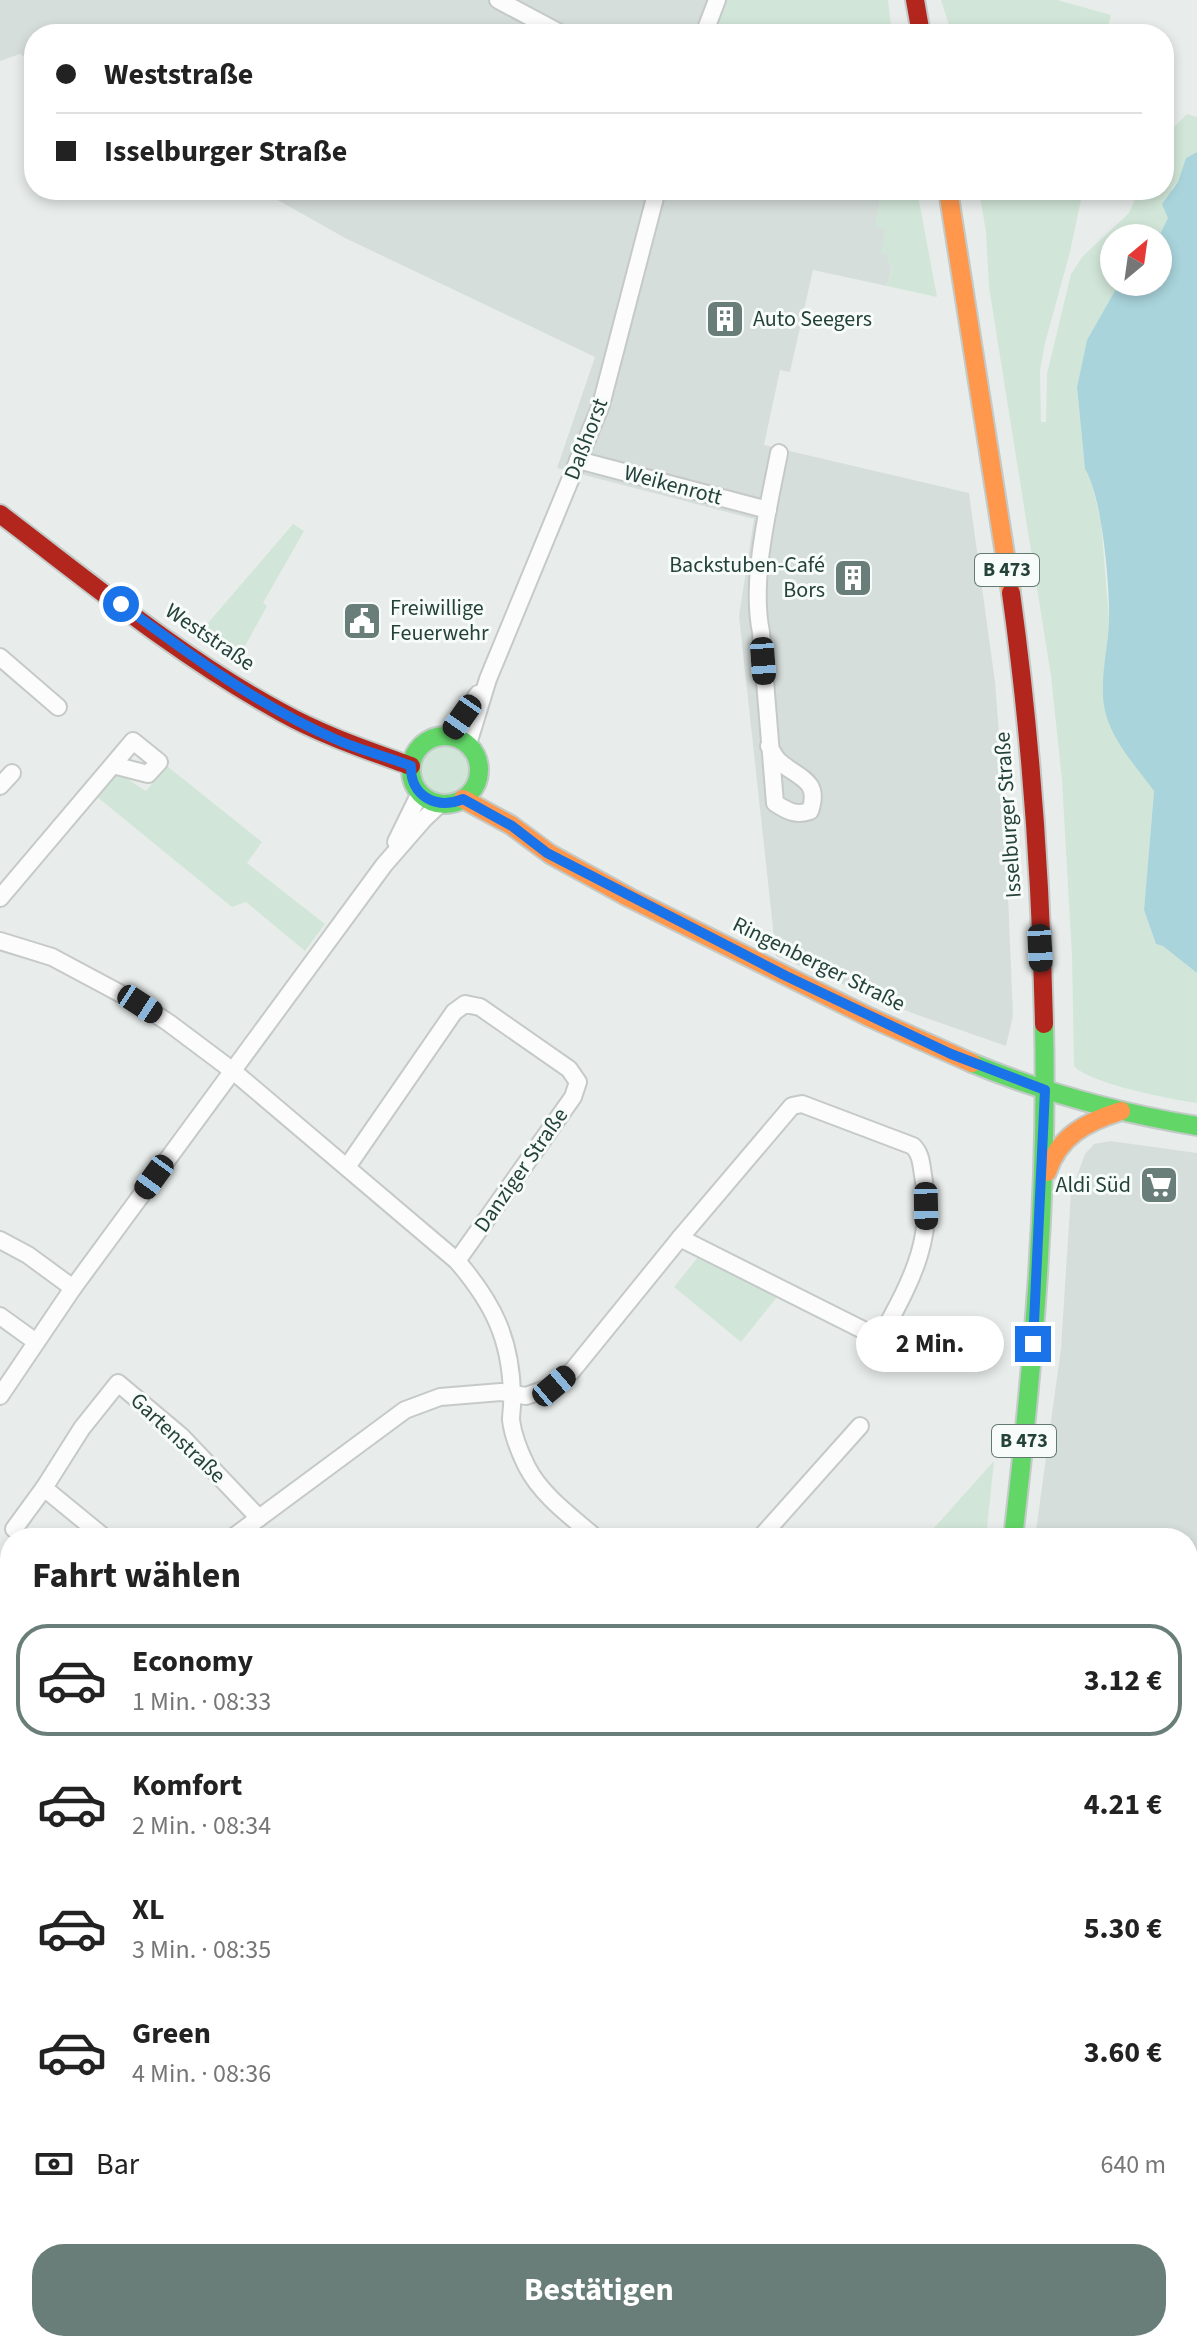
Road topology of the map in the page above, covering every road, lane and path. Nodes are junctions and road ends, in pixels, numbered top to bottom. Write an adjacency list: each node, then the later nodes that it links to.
1 (498, 0): 4 (street)
2 (717, 0): 5 (street)
3 (915, 0): 6 (main road)
4 (543, 24)
5 (708, 24)
6 (919, 24)
7 (654, 200): 10 (street, Daßhorst)
8 (950, 200): 32 (main road, Isselburger Straße / B 473)
9 (779, 453): 11 (street)
10 (578, 460): 11 (street, Weikenrott); 14 (street, Daßhorst)
11 (768, 510): 18 (street)
12 (0, 514): 20 (main road, Weststraße)
13 (0, 657): 15 (street)
14 (488, 679): 16 (street, Daßhorst); 17 (street, Daßhorst)
15 (58, 707)
16 (449, 735): 17 (main road); 20 (main road)
17 (468, 744): 22 (main road)
18 (769, 746)
19 (113, 765): 29 (street)
20 (411, 766): 24 (main road)
21 (12, 773): 23 (street)
22 (477, 783): 25 (main road); 27 (main road, Ringenberger Straße)
23 (0, 786)
24 (420, 793): 26 (main road); 28 (street)
25 (463, 799): 26 (main road); 27 (main road, Ringenberger Straße)
26 (440, 804): 28 (street)
27 (512, 826): 32 (main road, Ringenberger Straße)
28 (384, 865): 31 (street)
29 (3, 889)
30 (0, 941): 31 (street)
31 (233, 1071): 35 (street); 40 (street)
32 (1045, 1090): 33 (main road, Ringenberger Straße); 36 (main road, Isselburger Straße / B 473)
33 (1121, 1111): 34 (main road, Ringenberger Straße); 36 (main road, B 473)
34 (1197, 1126)
35 (347, 1167): 39 (street); 39 (street, Danziger Straße)
36 (1040, 1198): 53 (main road, Isselburger Straße / B 473)
37 (680, 1238): 37 (street); 43 (street)
38 (0, 1240): 40 (street)
39 (457, 1261): 43 (street)
40 (73, 1288): 42 (street)
41 (0, 1316): 42 (street)
42 (36, 1342): 44 (street)
43 (512, 1394): 47 (street); 51 (street)
44 (0, 1396)
45 (860, 1426): 52 (street)
46 (44, 1488): 47 (street, Gartenstraße); 48 (street, Gartenstraße); 49 (street)
47 (259, 1518): 50 (street)
48 (15, 1528)
49 (93, 1528)
50 (246, 1528)
51 (585, 1528)
52 (769, 1528)
53 (1014, 1528)

